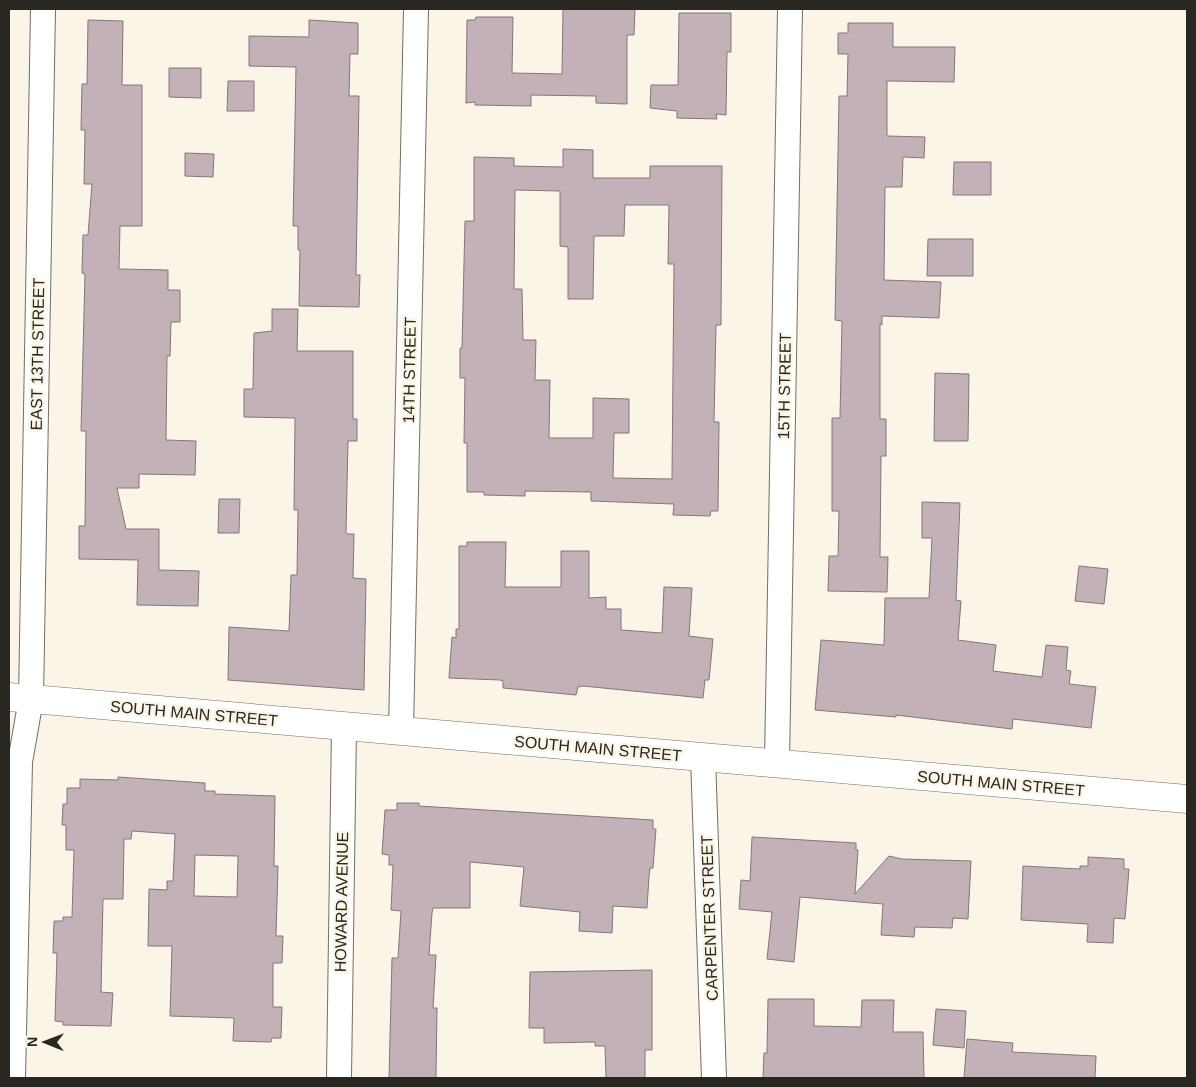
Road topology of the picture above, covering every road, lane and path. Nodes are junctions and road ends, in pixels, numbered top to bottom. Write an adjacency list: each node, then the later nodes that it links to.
1 (43, 9): 4 (street, EAST 13TH STREET)
2 (416, 9): 6 (street, 14TH STREET)
3 (790, 9): 8 (street, 15TH STREET)
4 (20, 698): 5 (main road, SOUTH MAIN STREET); 10 (street, EAST 13TH STREET)
5 (344, 726): 6 (main road, SOUTH MAIN STREET); 11 (street, HOWARD AVENUE)
6 (402, 731): 7 (main road, SOUTH MAIN STREET)
7 (703, 757): 8 (main road, SOUTH MAIN STREET); 12 (street, CARPENTER STREET)
8 (777, 763): 9 (main road, SOUTH MAIN STREET)
9 (1187, 798)
10 (13, 1078)
11 (339, 1078)
12 (714, 1078)

